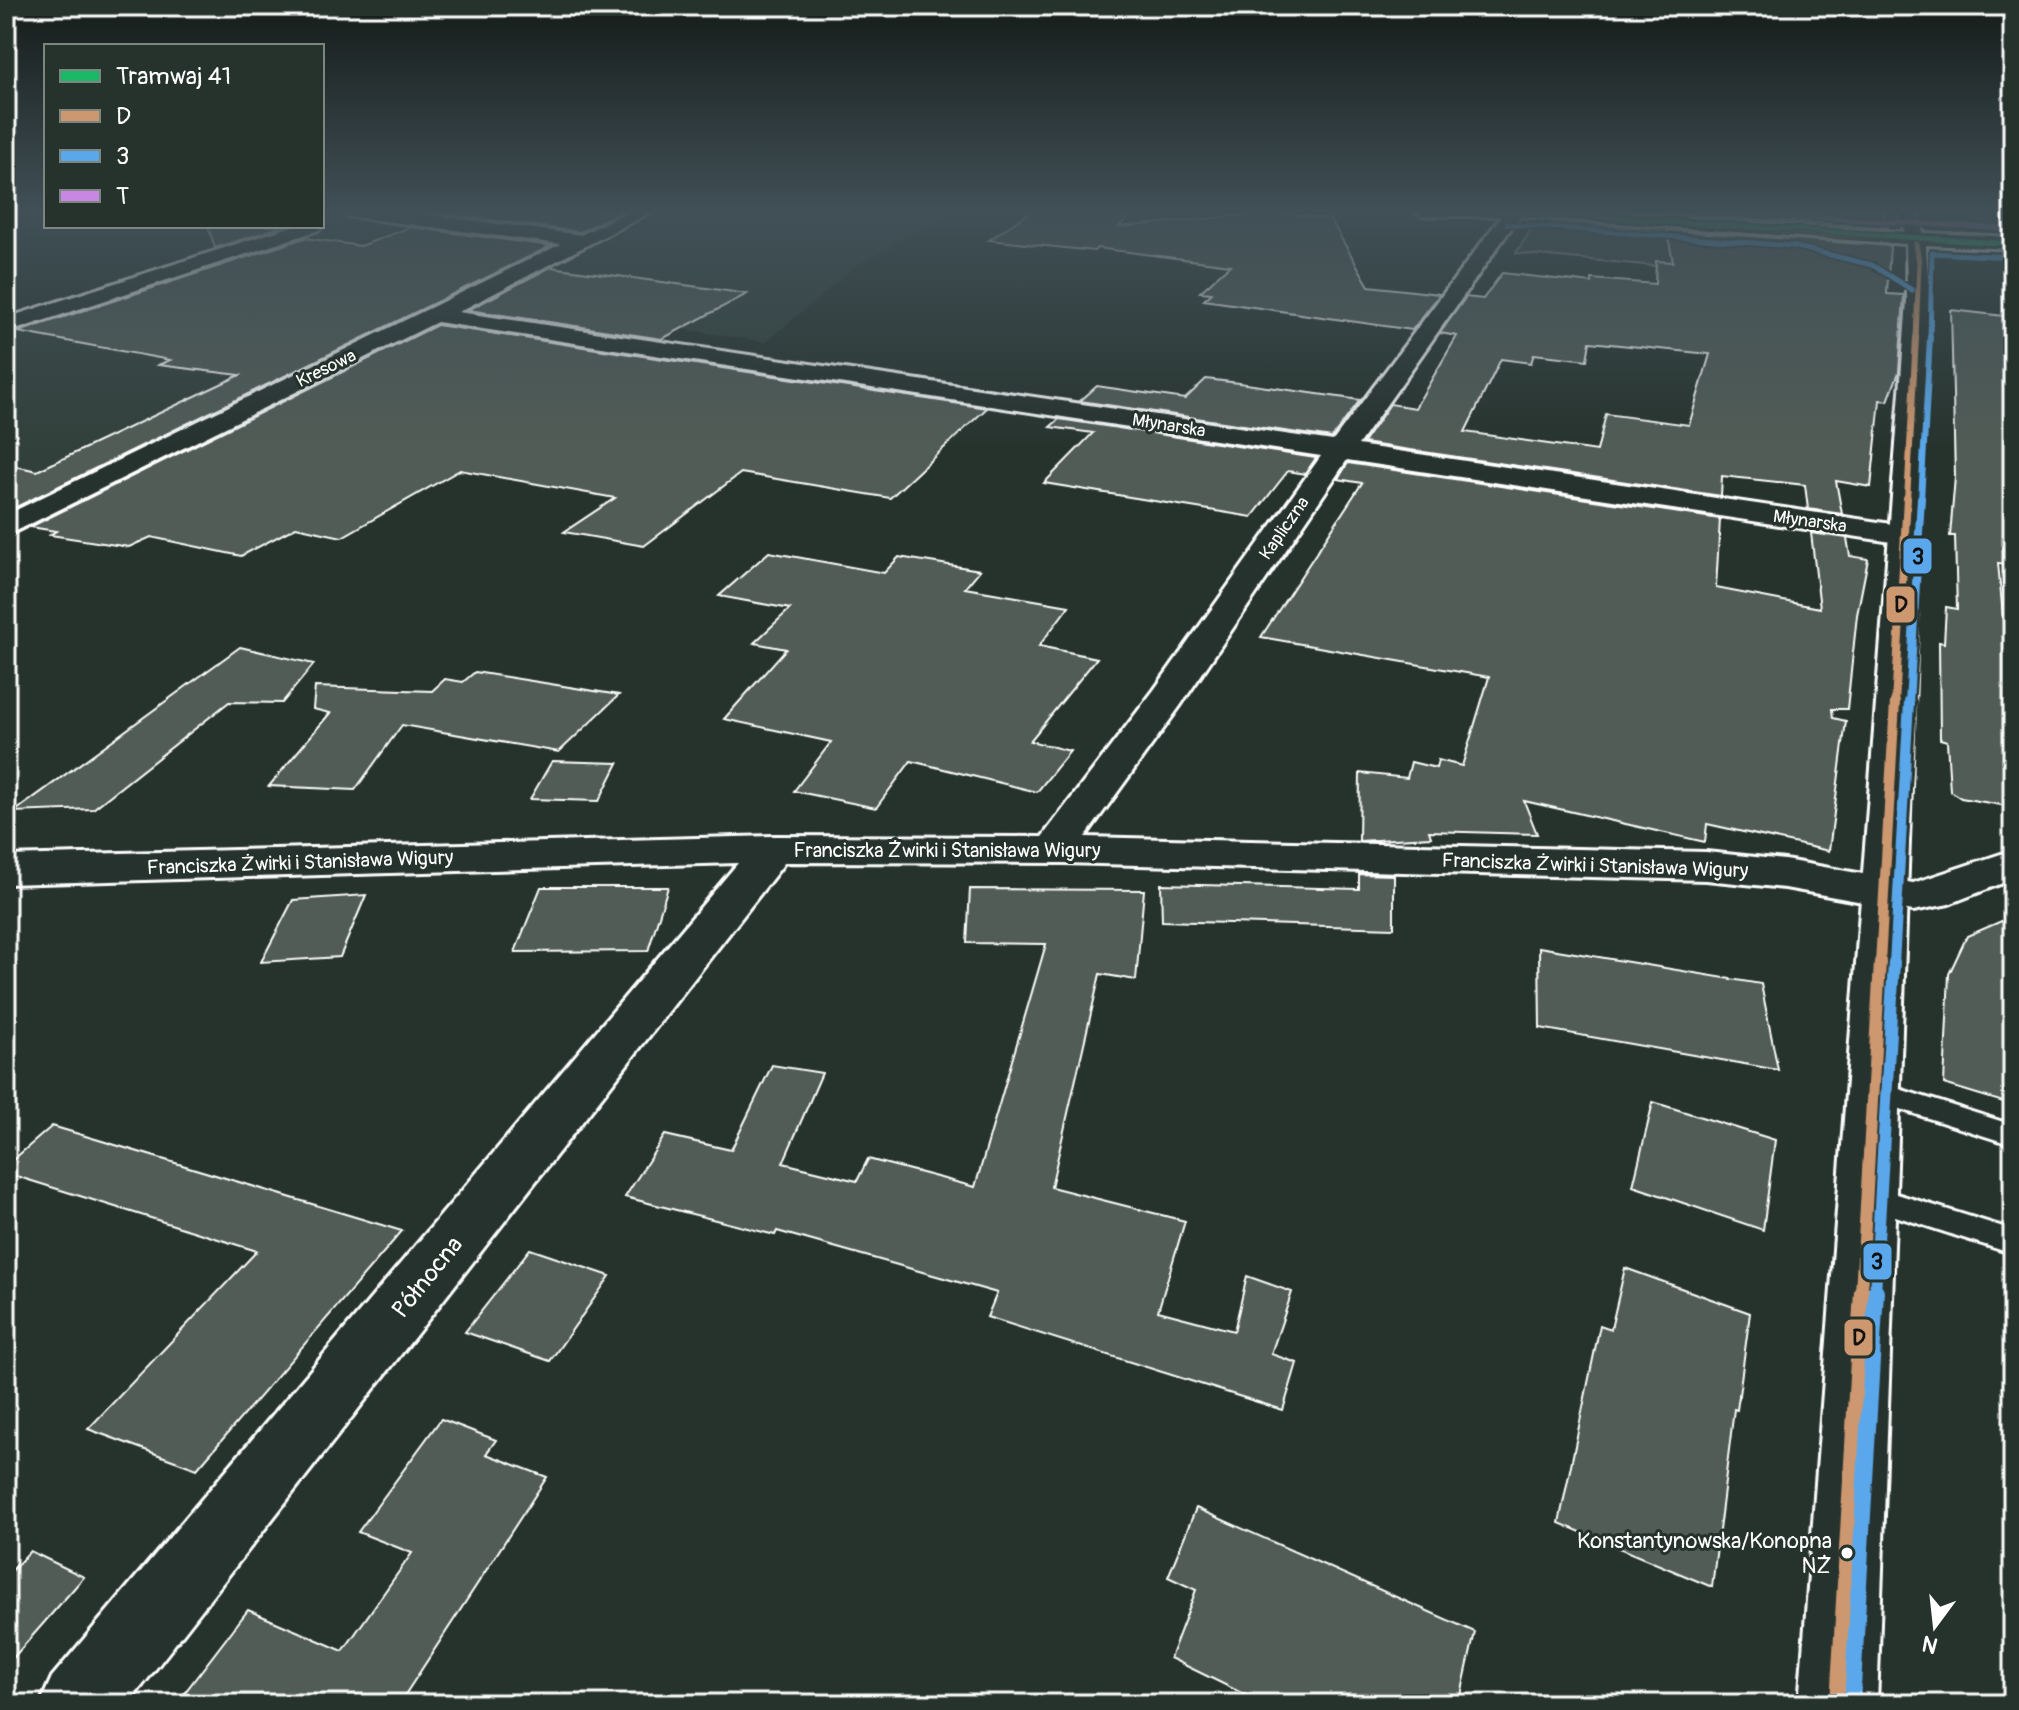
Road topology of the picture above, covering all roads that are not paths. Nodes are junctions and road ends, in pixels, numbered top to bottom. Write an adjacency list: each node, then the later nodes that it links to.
1 (117, 290): 6 (street)
2 (484, 290): 5 (street, Kresowa)
3 (1455, 290): 7 (street, Kapliczna)
4 (1916, 290): 9 (street)
5 (433, 315): 7 (street, Młynarska); 8 (street, Kresowa)
6 (6, 326)
7 (1340, 451): 9 (street, Młynarska); 11 (street, Kapliczna)
8 (6, 527)
9 (1905, 535): 14 (street)
10 (773, 849): 11 (street, Franciszka Żwirki i Stanisława Wigury); 13 (street, Franciszka Żwirki i Stanisława Wigury); 19 (street, Północna)
11 (1062, 850): 14 (street, Franciszka Żwirki i Stanisława Wigury)
12 (2013, 863): 14 (street, Franciszka Żwirki i Stanisława Wigury)
13 (6, 870)
14 (1887, 893): 15 (street)
15 (1874, 1091): 16 (lane); 17 (street)
16 (2013, 1135)
17 (1867, 1195): 18 (lane); 20 (street)
18 (2013, 1242)
19 (79, 1704)
20 (1838, 1704)

